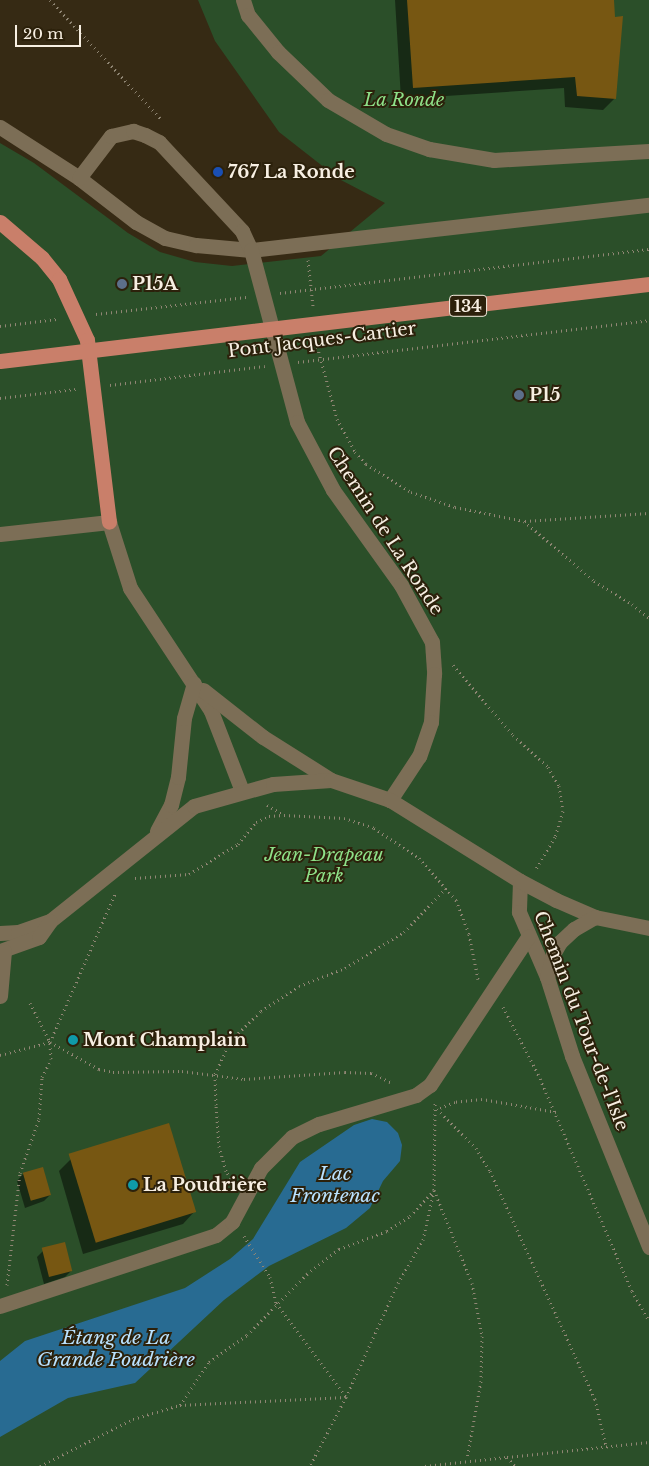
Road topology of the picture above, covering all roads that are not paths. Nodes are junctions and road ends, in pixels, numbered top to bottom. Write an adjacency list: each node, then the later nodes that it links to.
1 (243, 0): 3 (street)
2 (0, 126): 4 (street)
3 (649, 152)
4 (79, 178): 7 (street); 7 (street, Chemin de La Ronde)
5 (649, 205): 7 (street)
6 (0, 222): 10 (main road)
7 (251, 250): 15 (street, Chemin de La Ronde)
8 (649, 284): 9 (main road, Pont Jacques-Cartier / 134)
9 (0, 361)
10 (109, 522): 11 (street); 12 (street)
11 (0, 534)
12 (194, 683): 13 (street); 14 (street); 16 (street)
13 (331, 780): 14 (street); 15 (street)
14 (242, 791): 16 (street)
15 (390, 800): 17 (street)
16 (156, 835): 19 (street)
17 (520, 881): 18 (street); 22 (street, Chemin du Tour-de-l'Isle)
18 (595, 917): 20 (street); 24 (street)
19 (50, 921): 21 (street); 23 (street)
20 (649, 928)
21 (0, 934)
22 (528, 937): 24 (street, Chemin du Tour-de-l'Isle); 27 (street)
23 (2, 951): 25 (street)
24 (547, 976): 26 (street, Chemin du Tour-de-l'Isle)
25 (0, 996)
26 (649, 1247)
27 (2, 1304)

